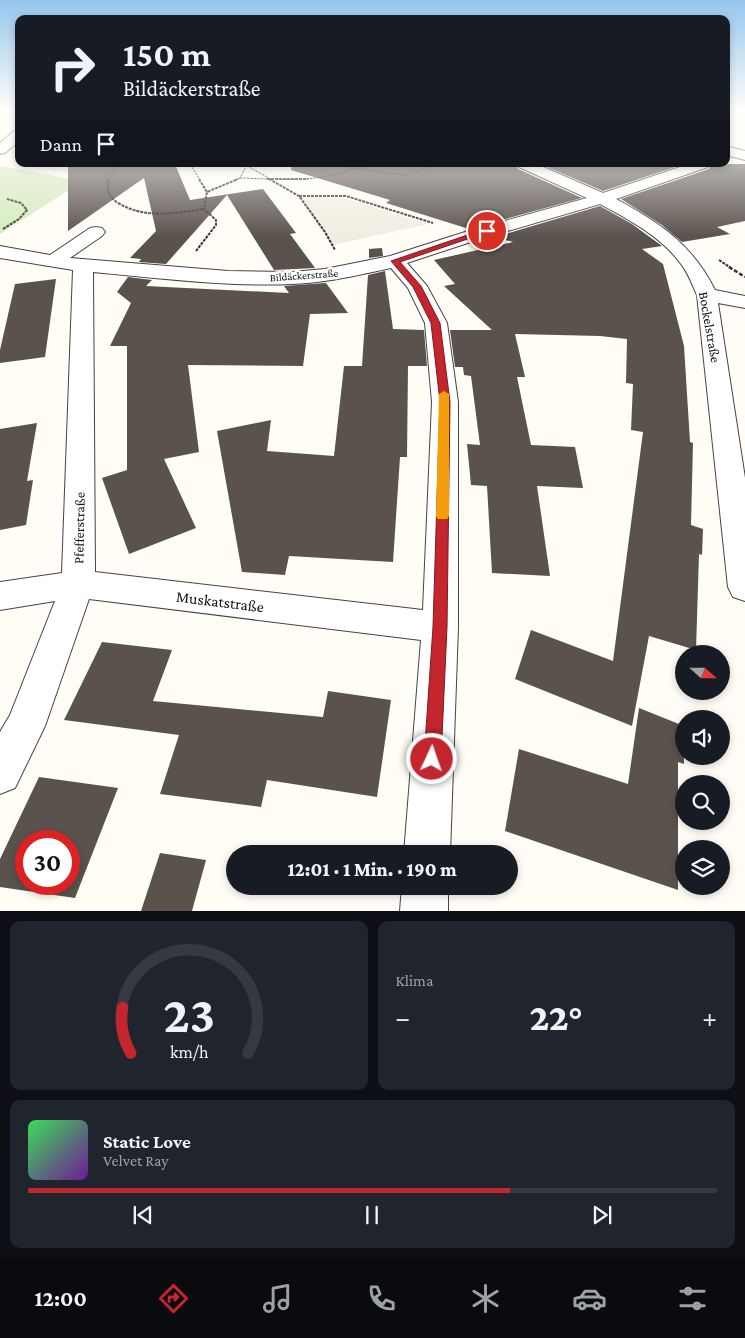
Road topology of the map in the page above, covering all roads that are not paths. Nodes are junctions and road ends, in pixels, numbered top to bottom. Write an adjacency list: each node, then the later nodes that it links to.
1 (531, 167): 3 (street, Bockelstraße)
2 (695, 167): 3 (street, Bildäckerstraße)
3 (600, 198): 7 (street, Bildäckerstraße); 9 (street, Bockelstraße)
4 (96, 232): 6 (street)
5 (0, 252): 6 (street, Bildäckerstraße)
6 (54, 261): 8 (street, Bildäckerstraße)
7 (395, 261): 8 (street, Bildäckerstraße); 14 (street)
8 (83, 266): 11 (street, Pfefferstraße)
9 (707, 295): 10 (street); 12 (street, Bockelstraße)
10 (745, 302)
11 (78, 584): 13 (street, Muskatstraße); 14 (street, Muskatstraße); 15 (street, Pfefferstraße)
12 (745, 587)
13 (0, 596)
14 (440, 627): 16 (street)
15 (0, 773)
16 (428, 845)
17 (425, 895): 18 (street)
18 (424, 910)

